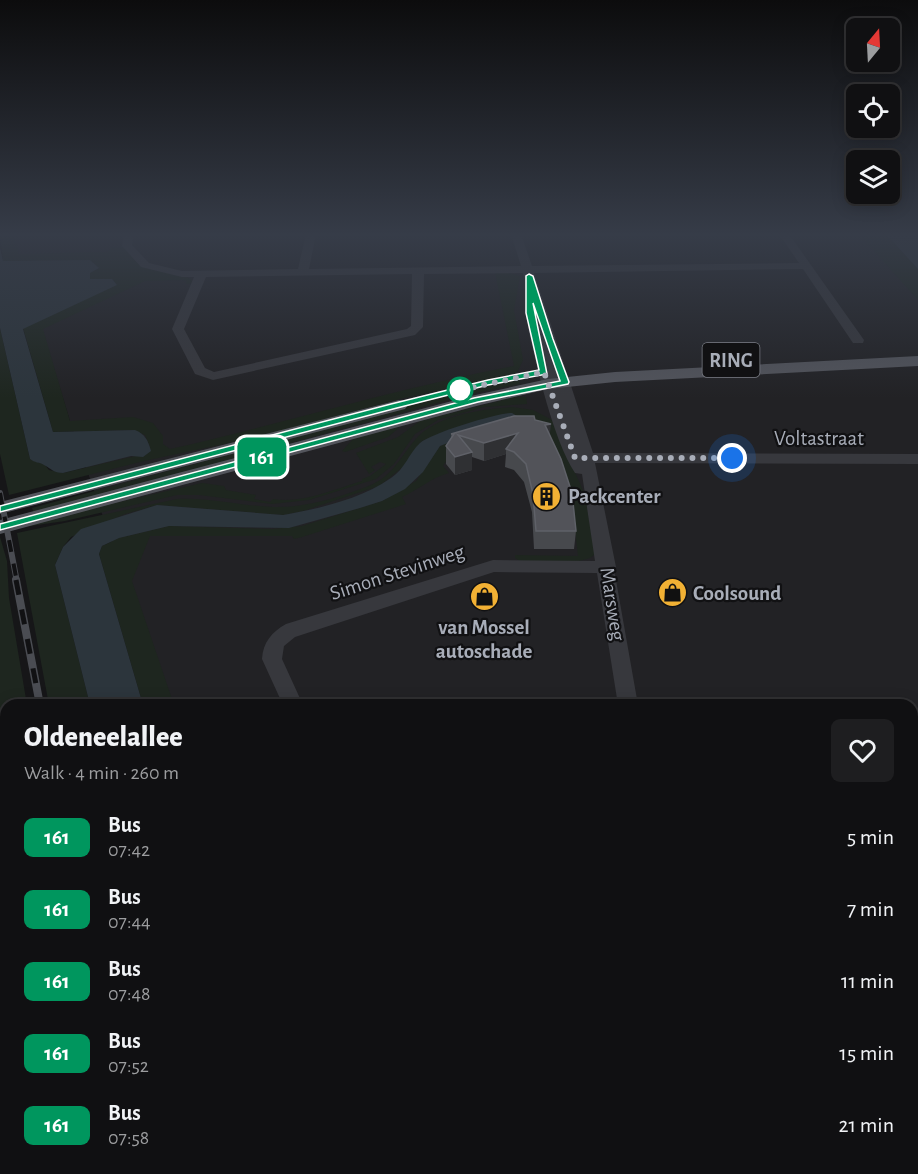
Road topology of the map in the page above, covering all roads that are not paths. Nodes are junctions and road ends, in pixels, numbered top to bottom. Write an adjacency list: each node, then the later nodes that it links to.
1 (195, 289): 2 (street)
2 (417, 289)
3 (533, 289): 8 (street, Marsweg)
4 (822, 289): 5 (street)
5 (858, 340)
6 (918, 351): 8 (main road, RING)
7 (918, 361): 8 (main road, RING)
8 (554, 377): 9 (street, Marsweg); 11 (main road, RING); 12 (main road, RING)
9 (581, 458): 10 (street, Voltastraat); 13 (street, Marsweg)
10 (918, 459)
11 (0, 508)
12 (0, 527)
13 (607, 567): 14 (street, Simon Stevinweg); 15 (street, Marsweg)
14 (290, 699)
15 (627, 699)

